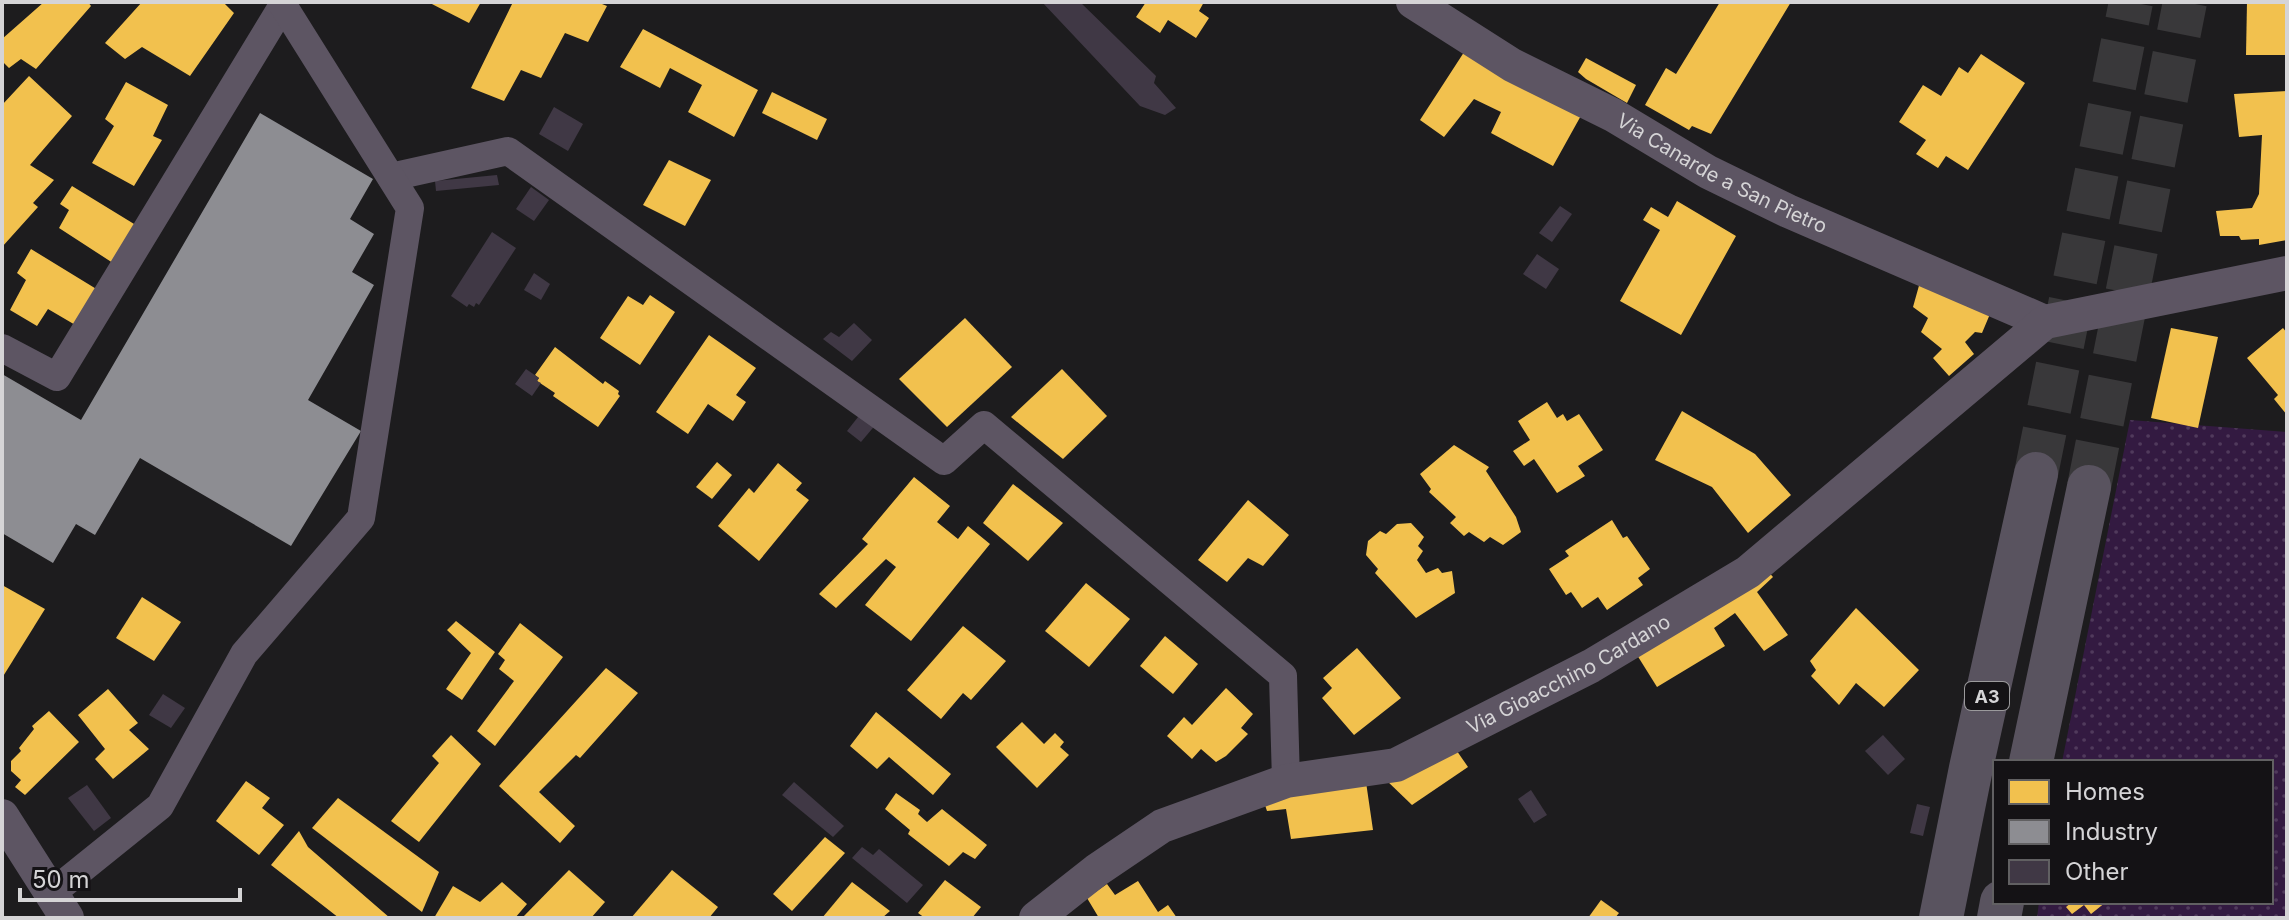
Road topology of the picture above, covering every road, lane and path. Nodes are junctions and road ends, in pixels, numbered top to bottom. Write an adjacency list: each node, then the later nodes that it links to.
1 (1413, 2): 5 (street, Via Canarde a San Pietro)
2 (282, 4): 3 (street); 6 (street)
3 (391, 177): 10 (street); 12 (street)
4 (2287, 273): 5 (street)
5 (2045, 322): 10 (street, Via Gioacchino Cardano)
6 (2, 348)
7 (2036, 474): 14 (highway, A3)
8 (2089, 487): 9 (highway)
9 (2031, 760)
10 (1286, 781): 13 (street, Via Gioacchino Cardano)
11 (2, 816): 12 (street)
12 (60, 906)
13 (1036, 918)
14 (1941, 918)

